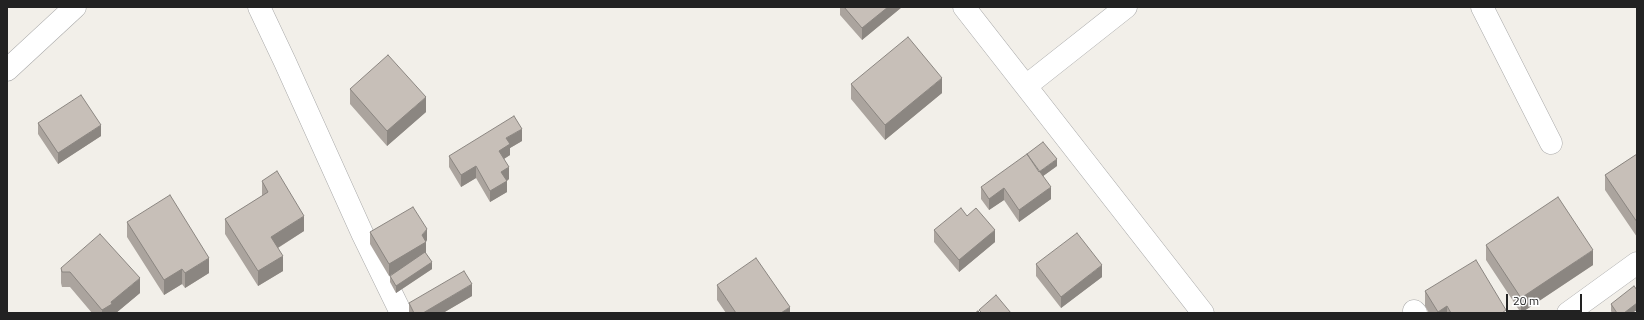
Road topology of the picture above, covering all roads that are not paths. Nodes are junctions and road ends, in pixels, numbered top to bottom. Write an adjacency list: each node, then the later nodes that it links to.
1 (75, 7): 6 (street)
2 (259, 7): 10 (street)
3 (964, 7): 7 (street)
4 (1126, 7): 7 (street)
5 (1482, 7): 8 (street)
6 (7, 70)
7 (1026, 86): 11 (street)
8 (1551, 143)
9 (1637, 263): 12 (street)
10 (402, 313)
11 (1202, 313)
12 (1568, 313)

